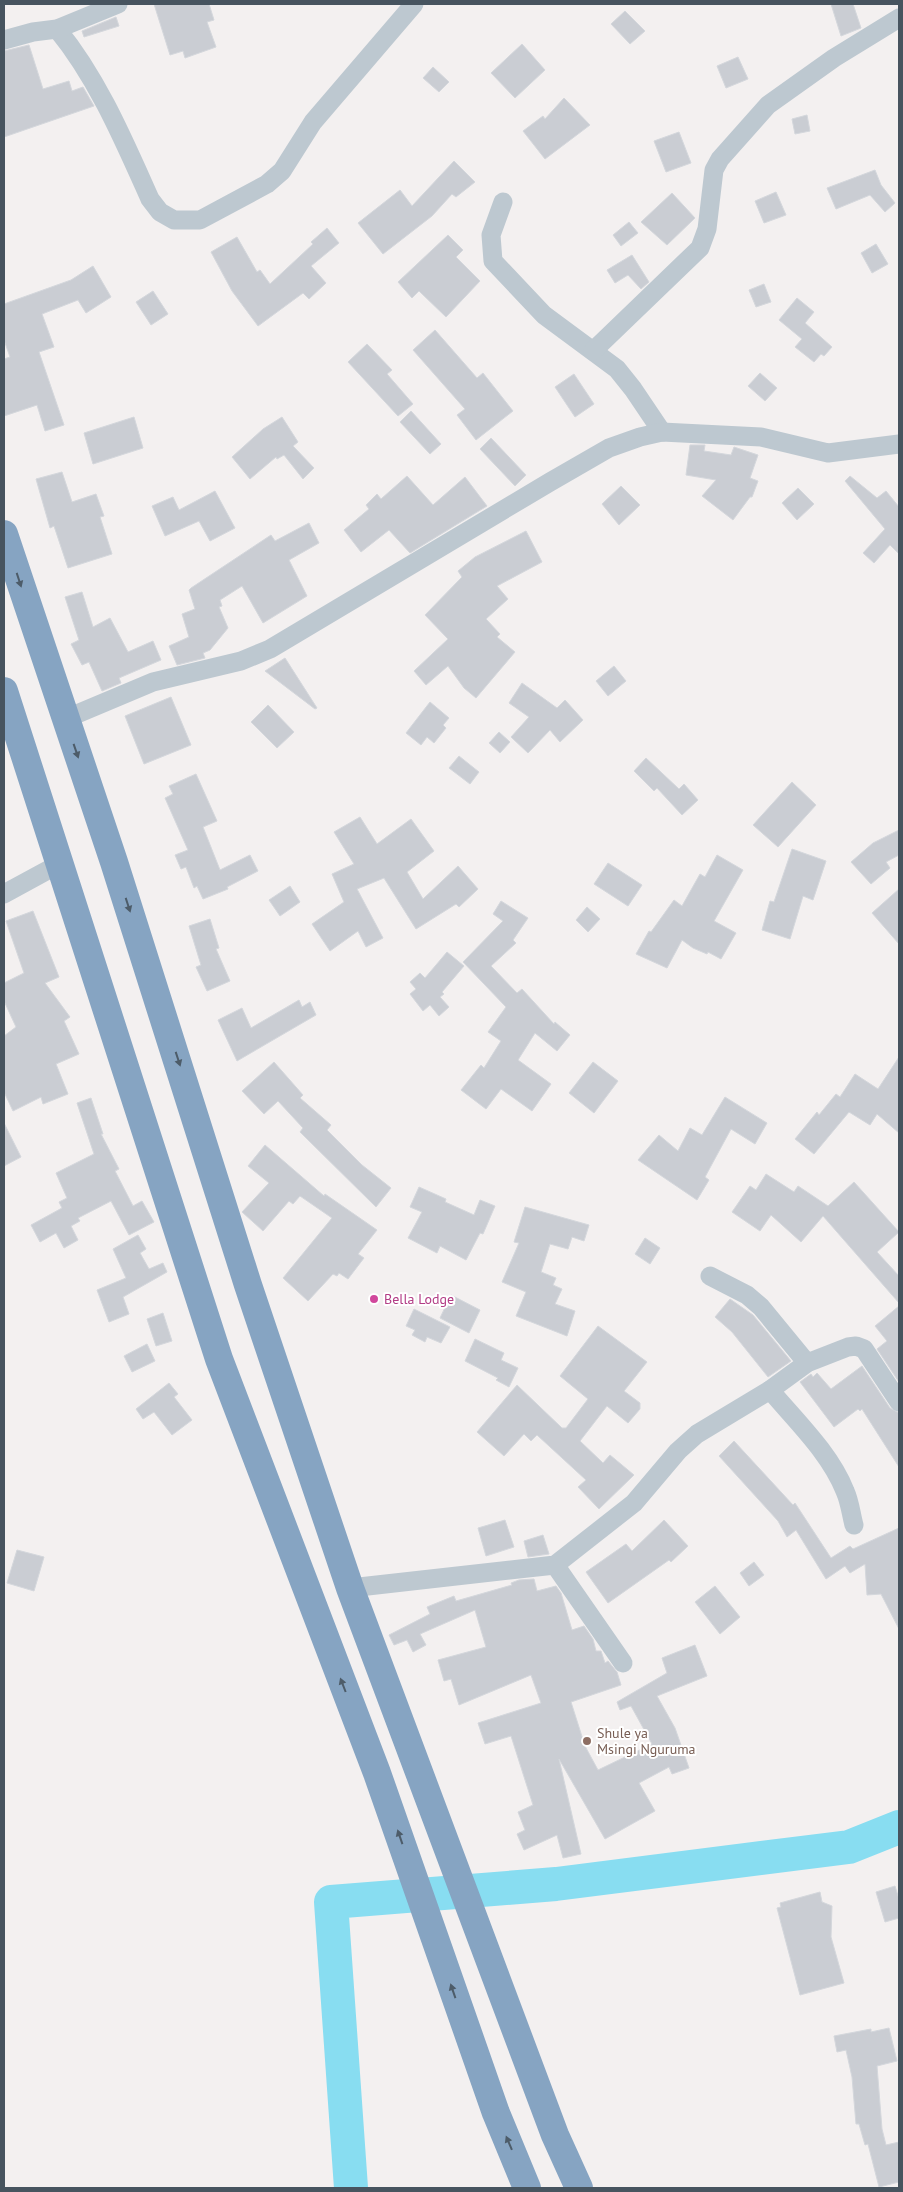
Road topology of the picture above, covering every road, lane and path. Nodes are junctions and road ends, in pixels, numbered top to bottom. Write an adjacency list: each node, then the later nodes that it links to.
1 (118, 4): 4 (street)
2 (414, 4): 4 (street)
3 (899, 18): 7 (street)
4 (57, 30): 5 (street)
5 (4, 40)
6 (503, 202): 7 (street)
7 (593, 351): 8 (street)
8 (662, 432): 9 (street); 12 (street)
9 (899, 444)
10 (4, 534): 12 (highway, one-way to 12)
11 (4, 691): 13 (highway)
12 (65, 719): 21 (highway, one-way to 21)
13 (59, 864): 14 (street); 23 (highway, one-way to 13)
14 (4, 894)
15 (710, 1276): 16 (street)
16 (808, 1363): 17 (street); 18 (street)
17 (770, 1390): 19 (street); 20 (street)
18 (899, 1402)
19 (854, 1525)
20 (555, 1564): 21 (street); 22 (street)
21 (350, 1588): 24 (highway)
22 (623, 1663)
23 (527, 2188)
24 (578, 2188)

